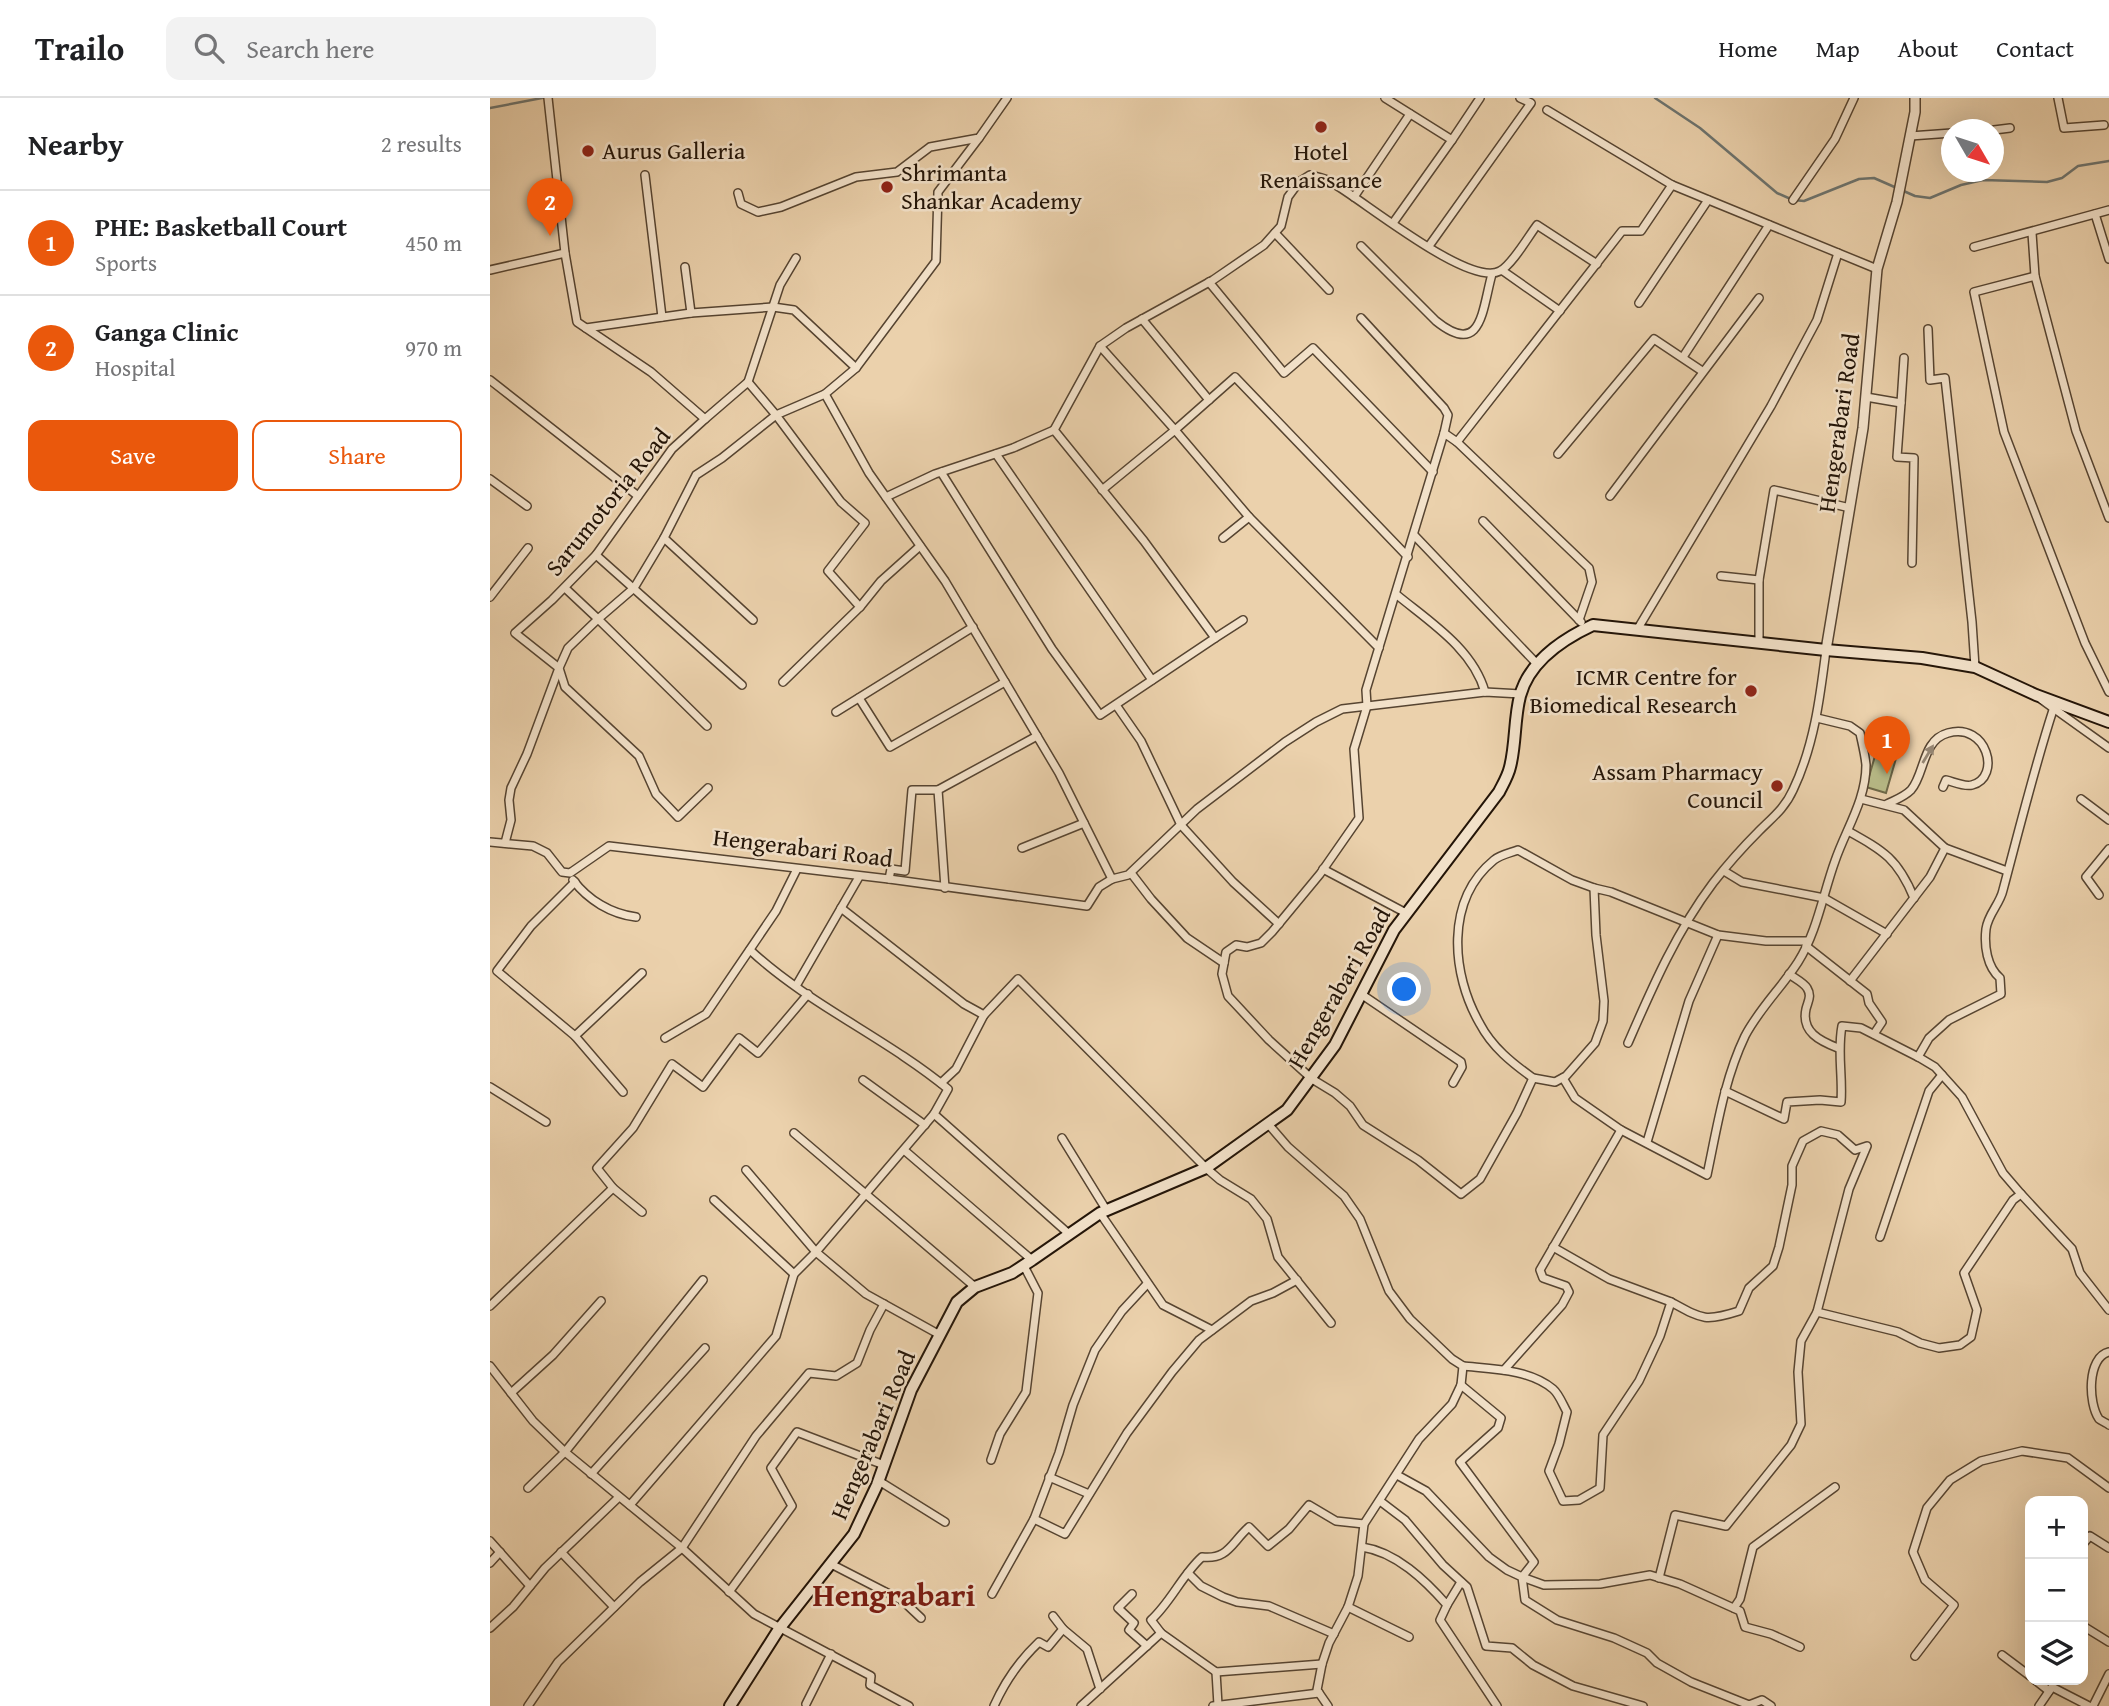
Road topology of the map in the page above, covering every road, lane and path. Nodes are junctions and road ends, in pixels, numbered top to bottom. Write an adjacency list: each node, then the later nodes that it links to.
1 (1007, 98): 16 (street)
2 (1385, 98): 10 (street)
3 (1480, 98): 17 (street)
4 (1520, 98): 31 (street)
5 (1854, 98): 23 (street)
6 (1915, 98): 15 (street, Hengerabari Road)
7 (2058, 98): 11 (street)
8 (549, 100): 33 (street)
9 (1547, 110): 19 (street)
10 (1410, 114): 17 (street); 21 (street)
11 (2105, 124)
12 (2010, 128): 13 (street)
13 (2004, 129)
14 (1941, 134): 15 (street)
15 (1910, 136): 39 (street, Hengerabari Road)
16 (979, 138): 20 (street); 59 (street)
17 (1452, 140): 26 (street)
18 (645, 175): 51 (street)
19 (1672, 185): 22 (street); 37 (street)
20 (738, 193)
21 (1354, 197): 26 (street); 28 (street)
22 (1708, 200): 27 (street); 47 (street)
23 (1793, 200)
24 (2109, 210): 25 (street)
25 (2095, 214): 29 (street); 36 (street)
26 (1393, 223): 31 (street)
27 (1769, 225): 34 (street); 57 (street)
28 (1275, 233): 44 (street); 45 (street)
29 (2032, 233): 32 (street); 43 (street)
30 (1360, 246): 42 (street)
31 (1429, 246): 42 (street)
32 (1974, 247)
33 (565, 253): 40 (street); 54 (street)
34 (1838, 253): 39 (street); 107 (street)
35 (796, 258): 48 (street)
36 (2109, 258)
37 (1597, 264): 41 (street); 49 (street)
38 (685, 267): 50 (street)
39 (1877, 269): 64 (street, Hengerabari Road)
40 (490, 270)
41 (1503, 271): 42 (street); 49 (street)
42 (1492, 274)
43 (2035, 276): 85 (street); 120 (street)
44 (1209, 282): 53 (street); 76 (street)
45 (1329, 290)
46 (1759, 298): 60 (street)
47 (1639, 303)
48 (773, 307): 50 (street); 59 (street); 62 (street)
49 (1560, 312): 72 (street)
50 (691, 313): 51 (street)
51 (662, 317): 54 (street)
52 (1361, 318): 71 (street)
53 (1142, 319): 56 (street); 65 (street)
54 (585, 328): 68 (street, Sarumotoria Road)
55 (1928, 329): 113 (street)
56 (1100, 346): 69 (street); 70 (street)
57 (1683, 357): 60 (street); 74 (street)
58 (1904, 358): 66 (street)
59 (856, 368): 63 (street)
60 (1702, 371): 80 (street)
61 (490, 380): 79 (street)
62 (748, 382): 67 (street); 68 (street)
63 (825, 394): 67 (street); 81 (street)
64 (1866, 397): 66 (street); 83 (street, Hengerabari Road)
65 (1209, 400): 70 (street); 93 (street)
66 (1901, 403): 94 (street)
67 (776, 415): 88 (street); 101 (street)
68 (705, 419): 79 (street, Sarumotoria Road)
69 (1054, 429): 73 (street); 78 (street)
70 (1175, 430): 78 (street); 84 (street)
71 (1444, 433): 72 (street); 76 (street)
72 (1457, 442): 105 (street)
73 (996, 454): 75 (street); 115 (street)
74 (1558, 454)
75 (941, 472): 81 (street); 124 (street)
76 (1433, 472): 87 (street)
77 (490, 479): 82 (street)
78 (1102, 490): 108 (street)
79 (638, 496): 92 (street, Sarumotoria Road)
80 (1610, 496)
81 (886, 497): 90 (street)
82 (527, 506)
83 (1850, 508): 96 (street); 111 (street, Hengerabari Road)
84 (1249, 517): 89 (street); 110 (street)
85 (2109, 517)
86 (1483, 521): 105 (street)
87 (1414, 535): 93 (street); 112 (street)
88 (664, 538): 98 (street); 103 (street)
89 (1223, 538)
90 (920, 546): 101 (street); 106 (street)
91 (528, 548): 100 (street)
92 (596, 555): 97 (street, Sarumotoria Road); 98 (street)
93 (1408, 557): 99 (street)
94 (1912, 563)
95 (1721, 576): 96 (street)
96 (1759, 580): 109 (street)
97 (565, 588): 102 (street); 114 (street, Sarumotoria Road)
98 (634, 588): 102 (street); 118 (street)
99 (1397, 595): 110 (street); 119 (street)
100 (490, 597)
101 (860, 607): 116 (street)
102 (598, 619): 114 (street); 130 (street)
103 (753, 620)
104 (1243, 620): 108 (street)
105 (1583, 624): 107 (main road, Hengerabari Road); 112 (main road, Hengerabari Road)
106 (973, 628): 117 (street); 123 (street)
107 (1637, 630): 109 (main road, Hengerabari Road)
108 (1215, 638): 115 (street)
109 (1759, 643): 111 (main road, Hengerabari Road)
110 (1379, 648): 125 (street)
111 (1826, 650): 113 (main road, Hengerabari Road); 128 (street)
112 (1538, 664): 121 (main road, Hengerabari Road)
113 (1975, 667): 122 (main road, Hengerabari Road)
114 (559, 668): 134 (street); 144 (street)
115 (1152, 680): 124 (street)
116 (783, 682)
117 (1005, 682): 123 (street); 131 (street)
118 (742, 685)
119 (1485, 692): 121 (street, Hengerabari Road); 125 (street, Hengerabari Road)
120 (2109, 692)
121 (1521, 694): 164 (main road, Hengerabari Road)
122 (2036, 695): 126 (street); 129 (main road, Hengerabari Road)
123 (859, 698): 127 (street)
124 (1116, 705): 141 (street)
125 (1367, 706): 141 (street, Hengerabari Road); 149 (street)
126 (2053, 710): 132 (street); 151 (street)
127 (836, 712)
128 (1817, 718): 136 (street); 150 (street)
129 (2109, 722)
130 (707, 726)
131 (1037, 736): 135 (street); 140 (street)
132 (2109, 748)
133 (1942, 787): 138 (street, one-way to 133)
134 (708, 788)
135 (938, 790): 155 (street); 158 (street)
136 (1861, 799): 138 (street); 142 (street)
137 (2081, 799): 139 (street)
138 (1887, 804): 146 (street)
139 (2109, 820)
140 (1084, 823): 145 (street); 156 (street)
141 (1181, 825): 153 (street, Hengerabari Road); 167 (street)
142 (1848, 831): 161 (street); 162 (street)
143 (490, 842): 144 (street)
144 (505, 844): 152 (street)
145 (1022, 848)
146 (1945, 848): 151 (street); 162 (street)
147 (2109, 849): 160 (street)
148 (797, 869): 152 (street, Hengerabari Road); 154 (street, Hengerabari Road); 171 (street)
149 (1323, 869): 164 (street); 167 (street)
150 (1724, 871): 161 (street); 166 (street)
151 (2007, 871): 187 (street)
152 (570, 873): 157 (street)
153 (1130, 873): 156 (street, Hengerabari Road); 172 (street)
154 (859, 877): 155 (street, Hengerabari Road); 163 (street)
155 (889, 879): 158 (street, Hengerabari Road)
156 (1112, 879): 158 (street, Hengerabari Road)
157 (575, 882): 165 (street); 173 (street)
158 (945, 888)
159 (1594, 888): 166 (street); 189 (street); 190 (street)
160 (2099, 895)
161 (1824, 898): 168 (street); 170 (street)
162 (1914, 898): 168 (street)
163 (841, 908): 178 (street); 181 (street)
164 (1406, 913): 180 (main road, Hengerabari Road)
165 (636, 917)
166 (1686, 923): 169 (street); 185 (street)
167 (1279, 924): 172 (street)
168 (1887, 934): 177 (street)
169 (1718, 935): 170 (street); 205 (street)
170 (1807, 944): 175 (street); 177 (street)
171 (750, 950): 178 (street); 184 (street)
172 (1224, 963): 191 (street)
173 (497, 971): 176 (street); 183 (street)
174 (642, 973): 183 (street)
175 (1789, 974): 186 (street); 196 (street)
176 (490, 980)
177 (1850, 981): 182 (street)
178 (796, 986): 179 (street)
179 (808, 994): 193 (street); 209 (street)
180 (1361, 994): 191 (main road, Hengerabari Road); 194 (street)
181 (984, 1015): 193 (street); 207 (street)
182 (1874, 1034): 186 (street); 187 (street)
183 (575, 1036): 197 (street)
184 (665, 1038)
185 (1628, 1043)
186 (1838, 1048): 196 (street)
187 (1918, 1056): 188 (street)
188 (1942, 1075): 211 (street); 216 (street)
189 (1532, 1078): 190 (street); 191 (street)
190 (1563, 1078): 202 (street)
191 (1312, 1079): 201 (main road, Hengerabari Road)
192 (863, 1080): 200 (street)
193 (941, 1083): 198 (street)
194 (1453, 1083)
195 (490, 1087): 199 (street)
196 (1725, 1091): 205 (street)
197 (623, 1092)
198 (934, 1115): 200 (street); 215 (street)
199 (546, 1122)
200 (925, 1125): 206 (street)
201 (1269, 1125): 207 (main road, Hengerabari Road); 237 (street)
202 (1621, 1130): 205 (street); 217 (street)
203 (794, 1133): 210 (street)
204 (1062, 1138): 214 (street)
205 (1647, 1142)
206 (904, 1150): 210 (street); 219 (street)
207 (1206, 1168): 214 (main road, Hengerabari Road); 222 (street)
208 (746, 1170): 218 (street)
209 (613, 1188): 213 (street); 228 (street)
210 (867, 1193): 218 (street); 224 (street)
211 (2021, 1194): 229 (street); 230 (street)
212 (713, 1200): 220 (street)
213 (642, 1212)
214 (1103, 1212): 215 (main road, Hengerabari Road); 223 (street)
215 (1069, 1234): 219 (main road, Hengerabari Road)
216 (1880, 1237)
217 (1553, 1247): 226 (street); 238 (street)
218 (816, 1252): 220 (street); 227 (street)
219 (1028, 1263): 224 (main road, Hengerabari Road); 243 (street)
220 (794, 1274): 255 (street)
221 (703, 1280): 242 (street)
222 (1297, 1280): 231 (street); 232 (street)
223 (1147, 1284): 232 (street); 247 (street)
224 (975, 1287): 233 (main road, Hengerabari Road)
225 (601, 1301): 240 (street)
226 (1671, 1302): 230 (street); 238 (street)
227 (884, 1304): 233 (street); 262 (street)
228 (490, 1306)
229 (2109, 1310)
230 (1817, 1312): 270 (street)
231 (1331, 1323)
232 (1212, 1330): 252 (street)
233 (940, 1335): 244 (main road, Hengerabari Road)
234 (705, 1348): 245 (street)
235 (2109, 1352): 241 (street)
236 (490, 1366): 240 (street)
237 (1463, 1366): 238 (street); 239 (street)
238 (1504, 1370)
239 (1461, 1385): 246 (street); 269 (street)
240 (511, 1393): 242 (street)
241 (2109, 1425)
242 (565, 1451): 245 (street); 250 (street)
243 (991, 1460)
244 (884, 1465): 248 (main road, Hengerabari Road); 273 (street)
245 (592, 1474): 253 (street)
246 (1397, 1475): 254 (street); 269 (street)
247 (1049, 1477): 252 (street); 256 (street)
248 (879, 1481): 257 (street); 267 (main road, Hengerabari Road)
249 (1835, 1487): 279 (street)
250 (528, 1488)
251 (2109, 1488): 294 (street)
252 (1089, 1494): 256 (street)
253 (620, 1497): 255 (street); 265 (street)
254 (1380, 1501): 258 (street); 271 (street)
255 (630, 1505): 262 (street)
256 (1034, 1518): 274 (street)
257 (945, 1521)
258 (1364, 1524): 261 (street); 268 (street)
259 (2088, 1538): 263 (street)
260 (490, 1541): 264 (street)
261 (1362, 1547): 276 (street); 278 (street)
262 (682, 1548): 273 (street); 277 (street)
263 (2109, 1548)
264 (500, 1552): 266 (street); 272 (street)
265 (561, 1552): 272 (street); 277 (street)
266 (490, 1563)
267 (831, 1564): 281 (street); 283 (main road, Hengerabari Road)
268 (1188, 1573): 286 (street); 287 (street)
269 (1522, 1577): 270 (street); 314 (street)
270 (1659, 1577): 279 (street)
271 (1461, 1581): 276 (street); 313 (street)
272 (530, 1586): 282 (street)
273 (729, 1592): 283 (street)
274 (992, 1594)
275 (1132, 1594): 290 (street)
276 (1447, 1605): 312 (street)
277 (614, 1607): 305 (street)
278 (1348, 1607): 287 (street); 288 (street)
279 (1734, 1608): 291 (street)
280 (1053, 1616): 284 (street)
281 (921, 1618)
282 (490, 1629)
283 (779, 1629): 292 (street); 306 (main road, Hengerabari Road)
284 (1063, 1629): 300 (street); 308 (street)
285 (2088, 1629): 289 (street)
286 (1161, 1633): 290 (street); 296 (street)
287 (1334, 1634): 295 (street)
288 (1409, 1637)
289 (2109, 1642)
290 (1147, 1646): 300 (street)
291 (1800, 1647)
292 (831, 1654): 303 (street); 307 (street)
293 (2002, 1655): 297 (street)
294 (1915, 1657)
295 (1322, 1664): 296 (street); 302 (street)
296 (1216, 1672): 304 (street)
297 (2025, 1672)
298 (2109, 1674): 316 (street)
299 (2042, 1685): 301 (street)
300 (1100, 1689): 309 (street)
301 (2049, 1690): 315 (street); 316 (street)
302 (1319, 1693): 304 (street); 311 (street)
303 (806, 1704)
304 (1218, 1705): 310 (street)
305 (528, 1706)
306 (730, 1706)
307 (909, 1706)
308 (994, 1706)
309 (1081, 1706)
310 (1213, 1706)
311 (1328, 1706)
312 (1497, 1706)
313 (1643, 1706)
314 (1771, 1706)
315 (2039, 1706)
316 (2091, 1706)

